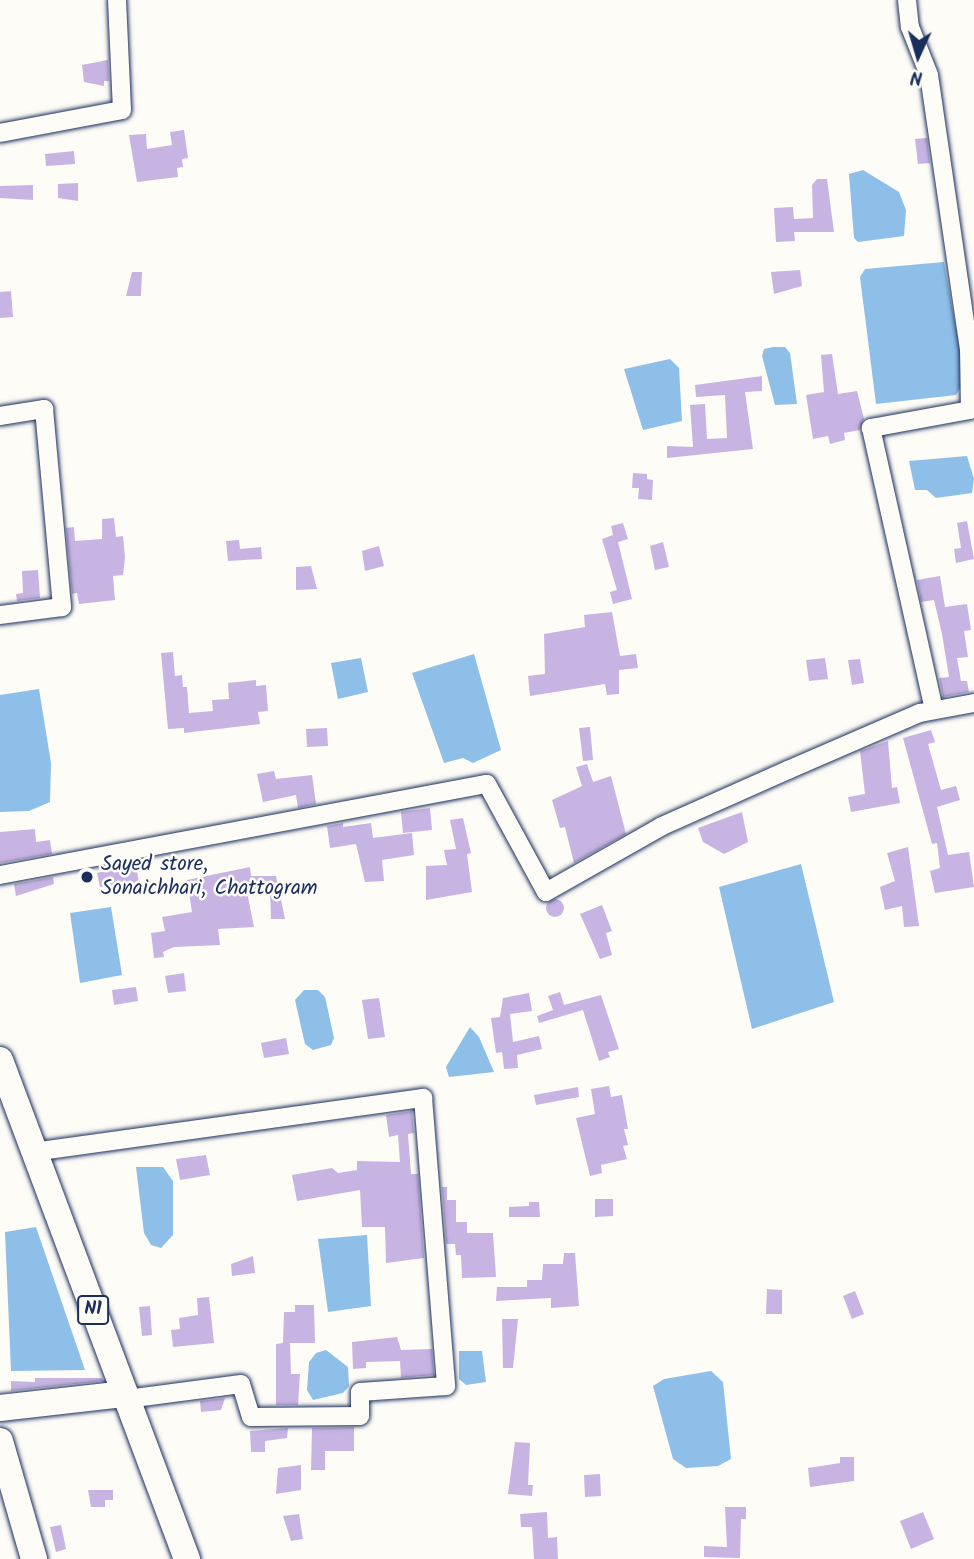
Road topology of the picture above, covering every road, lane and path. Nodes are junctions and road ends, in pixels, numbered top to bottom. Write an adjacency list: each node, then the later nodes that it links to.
1 (117, 0): 3 (street)
2 (907, 0): 7 (street)
3 (0, 133)
4 (0, 416): 5 (street)
5 (0, 615)
6 (974, 703): 7 (street)
7 (934, 710): 8 (street)
8 (0, 875)
9 (0, 1060): 10 (highway, N1)
10 (33, 1152): 11 (highway, N1); 11 (street)
11 (126, 1396): 12 (highway); 15 (highway, N1)
12 (0, 1408)
13 (0, 1441): 14 (highway)
14 (34, 1559)
15 (187, 1559)

